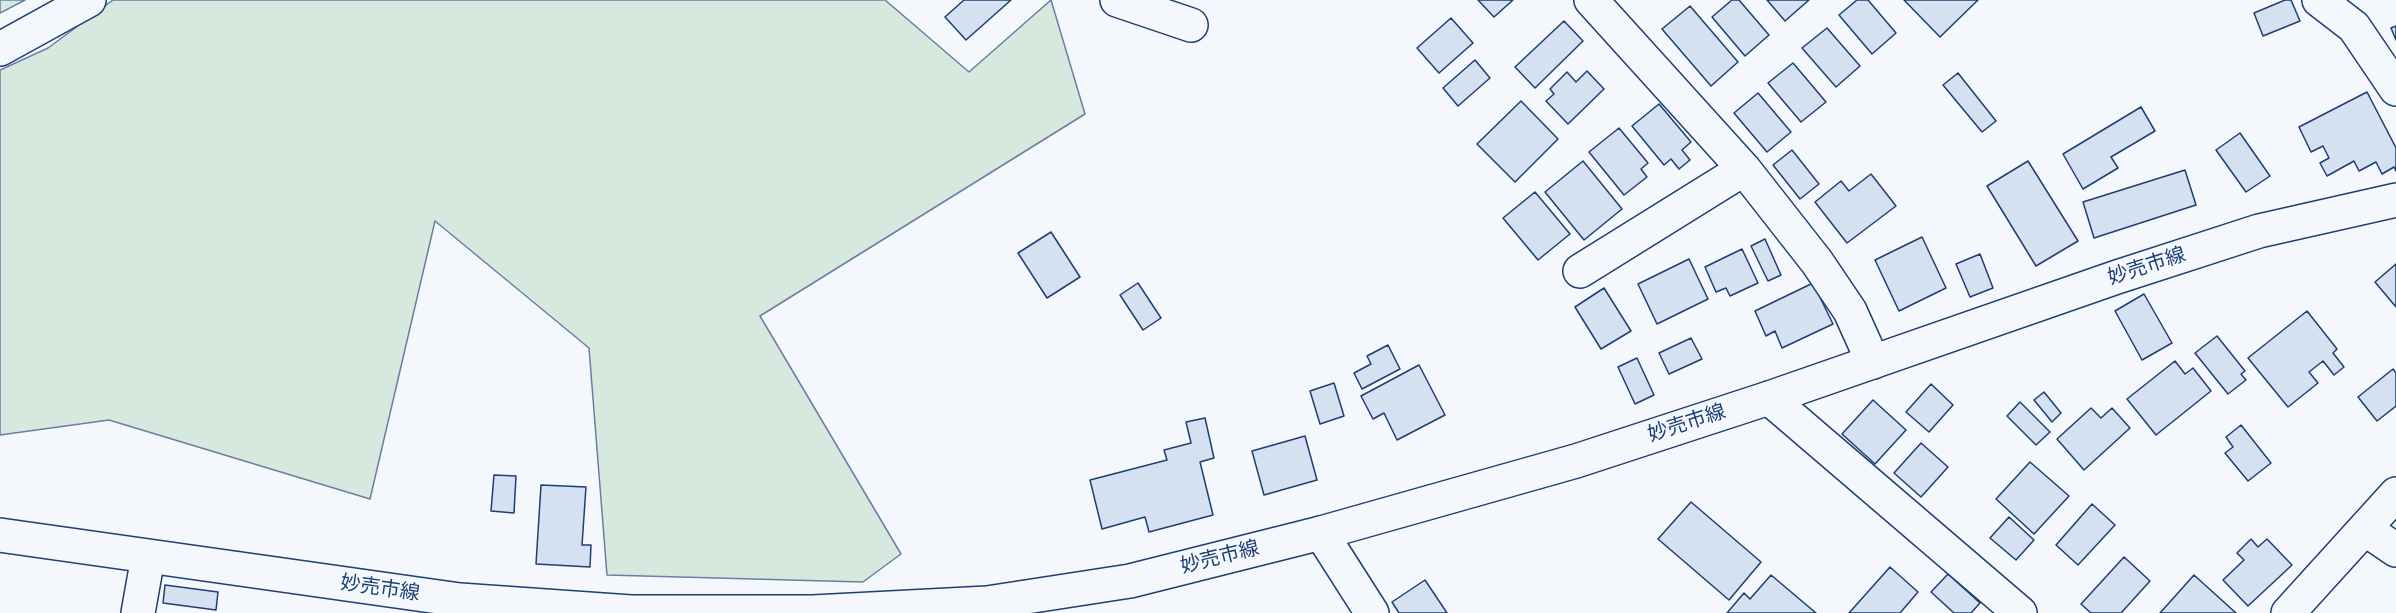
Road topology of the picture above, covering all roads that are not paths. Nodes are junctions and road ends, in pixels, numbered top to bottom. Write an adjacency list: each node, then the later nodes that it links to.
1 (89, 0): 6 (main road)
2 (1117, 0): 5 (main road)
3 (1591, 0): 8 (main road)
4 (2319, 0): 7 (main road)
5 (1191, 25)
6 (0, 49)
7 (2396, 89)
8 (1744, 169): 10 (main road); 11 (main road)
9 (2396, 200): 11 (main road, 妙売市線)
10 (1580, 271)
11 (1873, 362): 12 (main road, 妙売市線)
12 (1769, 398): 15 (main road, 妙売市線); 21 (main road)
13 (2396, 494): 14 (main road)
14 (2365, 529): 17 (main road); 22 (main road)
15 (1321, 533): 18 (main road, 妙売市線); 20 (main road)
16 (0, 535): 18 (main road, 妙売市線)
17 (2396, 550)
18 (148, 557): 19 (main road)
19 (138, 613)
20 (1372, 613)
21 (2020, 613)
22 (2288, 613)

